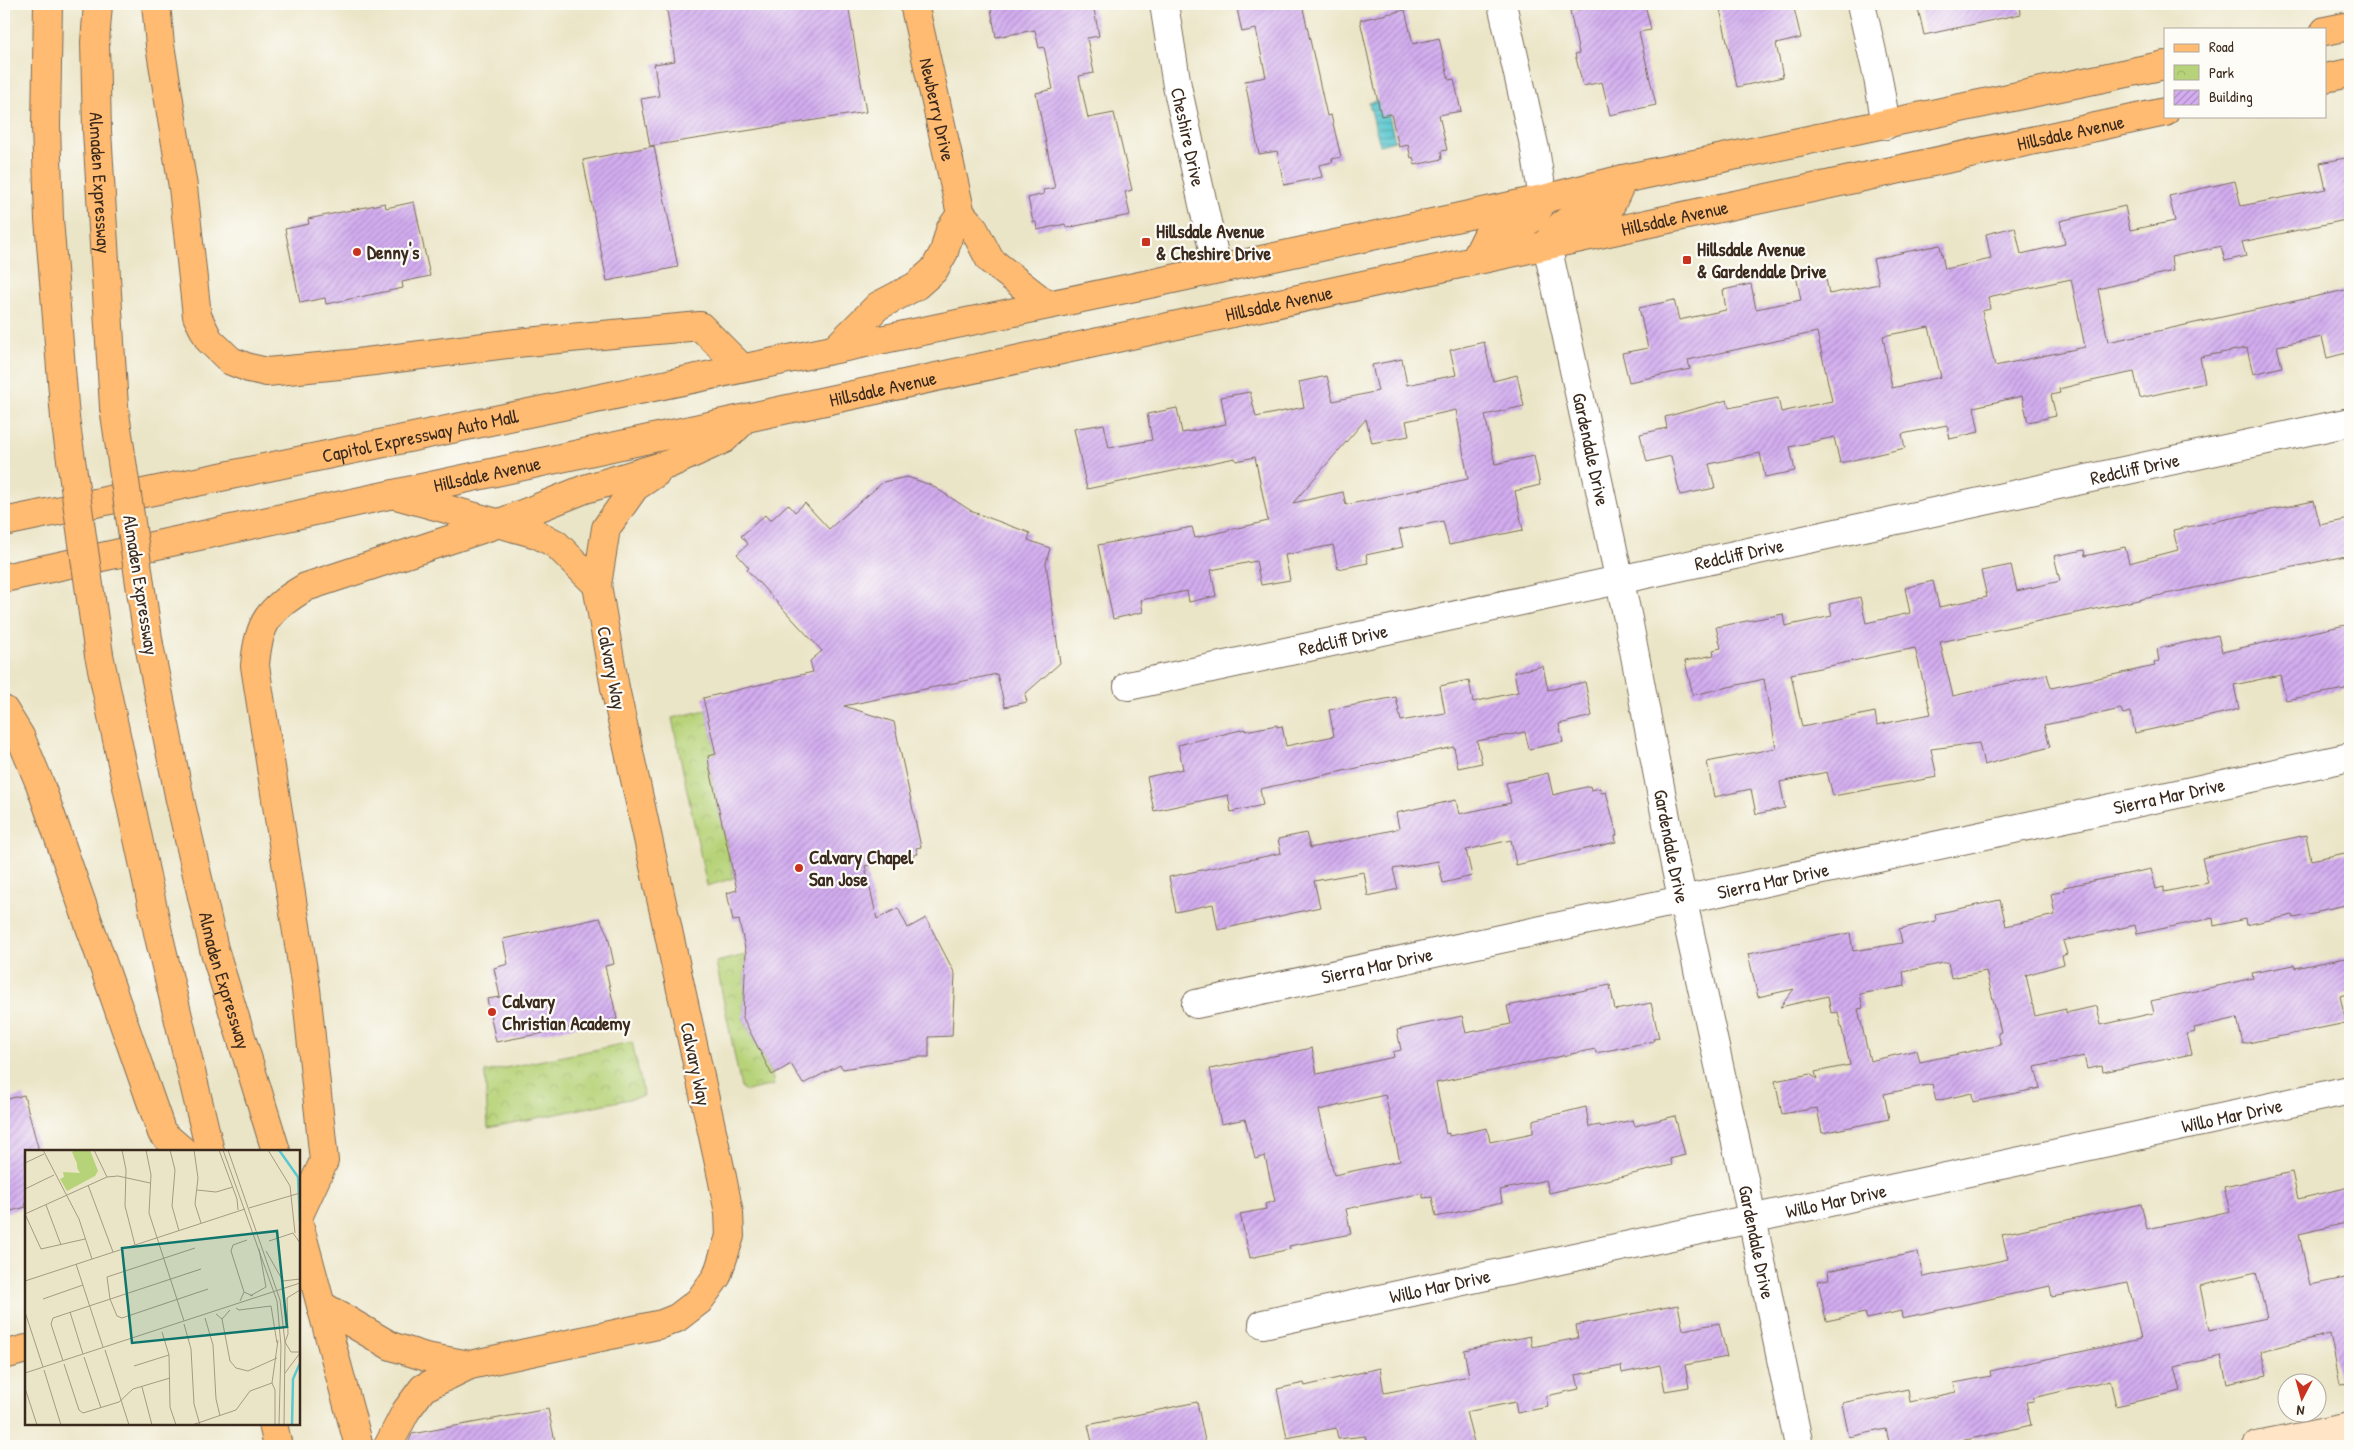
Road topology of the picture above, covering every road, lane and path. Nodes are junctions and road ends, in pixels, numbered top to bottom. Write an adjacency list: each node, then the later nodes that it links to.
1 (48, 4): 40 (main road, bridge)
2 (98, 4): 41 (main road, Almaden Expressway, bridge)
3 (156, 4): 23 (main road)
4 (914, 4): 17 (main road, Newberry Drive)
5 (1164, 4): 20 (street, Cheshire Drive)
6 (1502, 4): 16 (street)
7 (1862, 4): 14 (street)
8 (2350, 26): 9 (main road)
9 (2326, 31)
10 (2164, 65): 14 (main road)
11 (2350, 73): 12 (main road)
12 (2326, 78)
13 (2164, 112): 18 (main road, Hillsdale Avenue)
14 (1886, 125): 15 (main road)
15 (1623, 179): 16 (main road); 18 (main road)
16 (1543, 199): 19 (main road); 20 (main road)
17 (960, 214): 21 (main road); 22 (main road)
18 (1547, 245): 19 (main road, Hillsdale Avenue); 31 (street, Gardendale Drive)
19 (1475, 260): 24 (main road, Hillsdale Avenue)
20 (1218, 268): 21 (main road)
21 (1046, 304): 22 (main road)
22 (835, 348): 23 (main road, Capitol Expressway Auto Mall)
23 (742, 368): 28 (main road, Capitol Expressway Auto Mall)
24 (744, 419): 26 (main road); 27 (main road, Hillsdale Avenue)
25 (2350, 422): 31 (street, Redcliff Drive)
26 (669, 464): 29 (main road); 32 (main road, Calvary Way)
27 (391, 494): 29 (main road); 30 (main road)
28 (4, 522)
29 (500, 523): 32 (main road); 42 (main road)
30 (4, 578)
31 (1619, 579): 33 (street, Redcliff Drive); 36 (street, Gardendale Drive)
32 (597, 585): 49 (main road, Calvary Way)
33 (1128, 686)
34 (4, 710): 39 (main road)
35 (2350, 756): 36 (street, Sierra Mar Drive)
36 (1682, 899): 37 (street, Sierra Mar Drive); 43 (street, Gardendale Drive)
37 (1196, 1004)
38 (2350, 1090): 43 (street, Willo Mar Drive)
39 (182, 1150)
40 (210, 1150)
41 (276, 1150)
42 (300, 1213)
43 (1751, 1218): 46 (street, Willo Mar Drive); 55 (street, Gardendale Drive)
44 (300, 1228): 45 (main road)
45 (321, 1305): 49 (main road); 53 (main road)
46 (1263, 1324)
47 (25, 1349): 48 (main road)
48 (4, 1355)
49 (470, 1365): 54 (main road)
50 (273, 1425): 52 (main road)
51 (2350, 1427): 56 (street)
52 (278, 1446)
53 (359, 1446)
54 (388, 1446)
55 (1799, 1446)
56 (2257, 1446)

